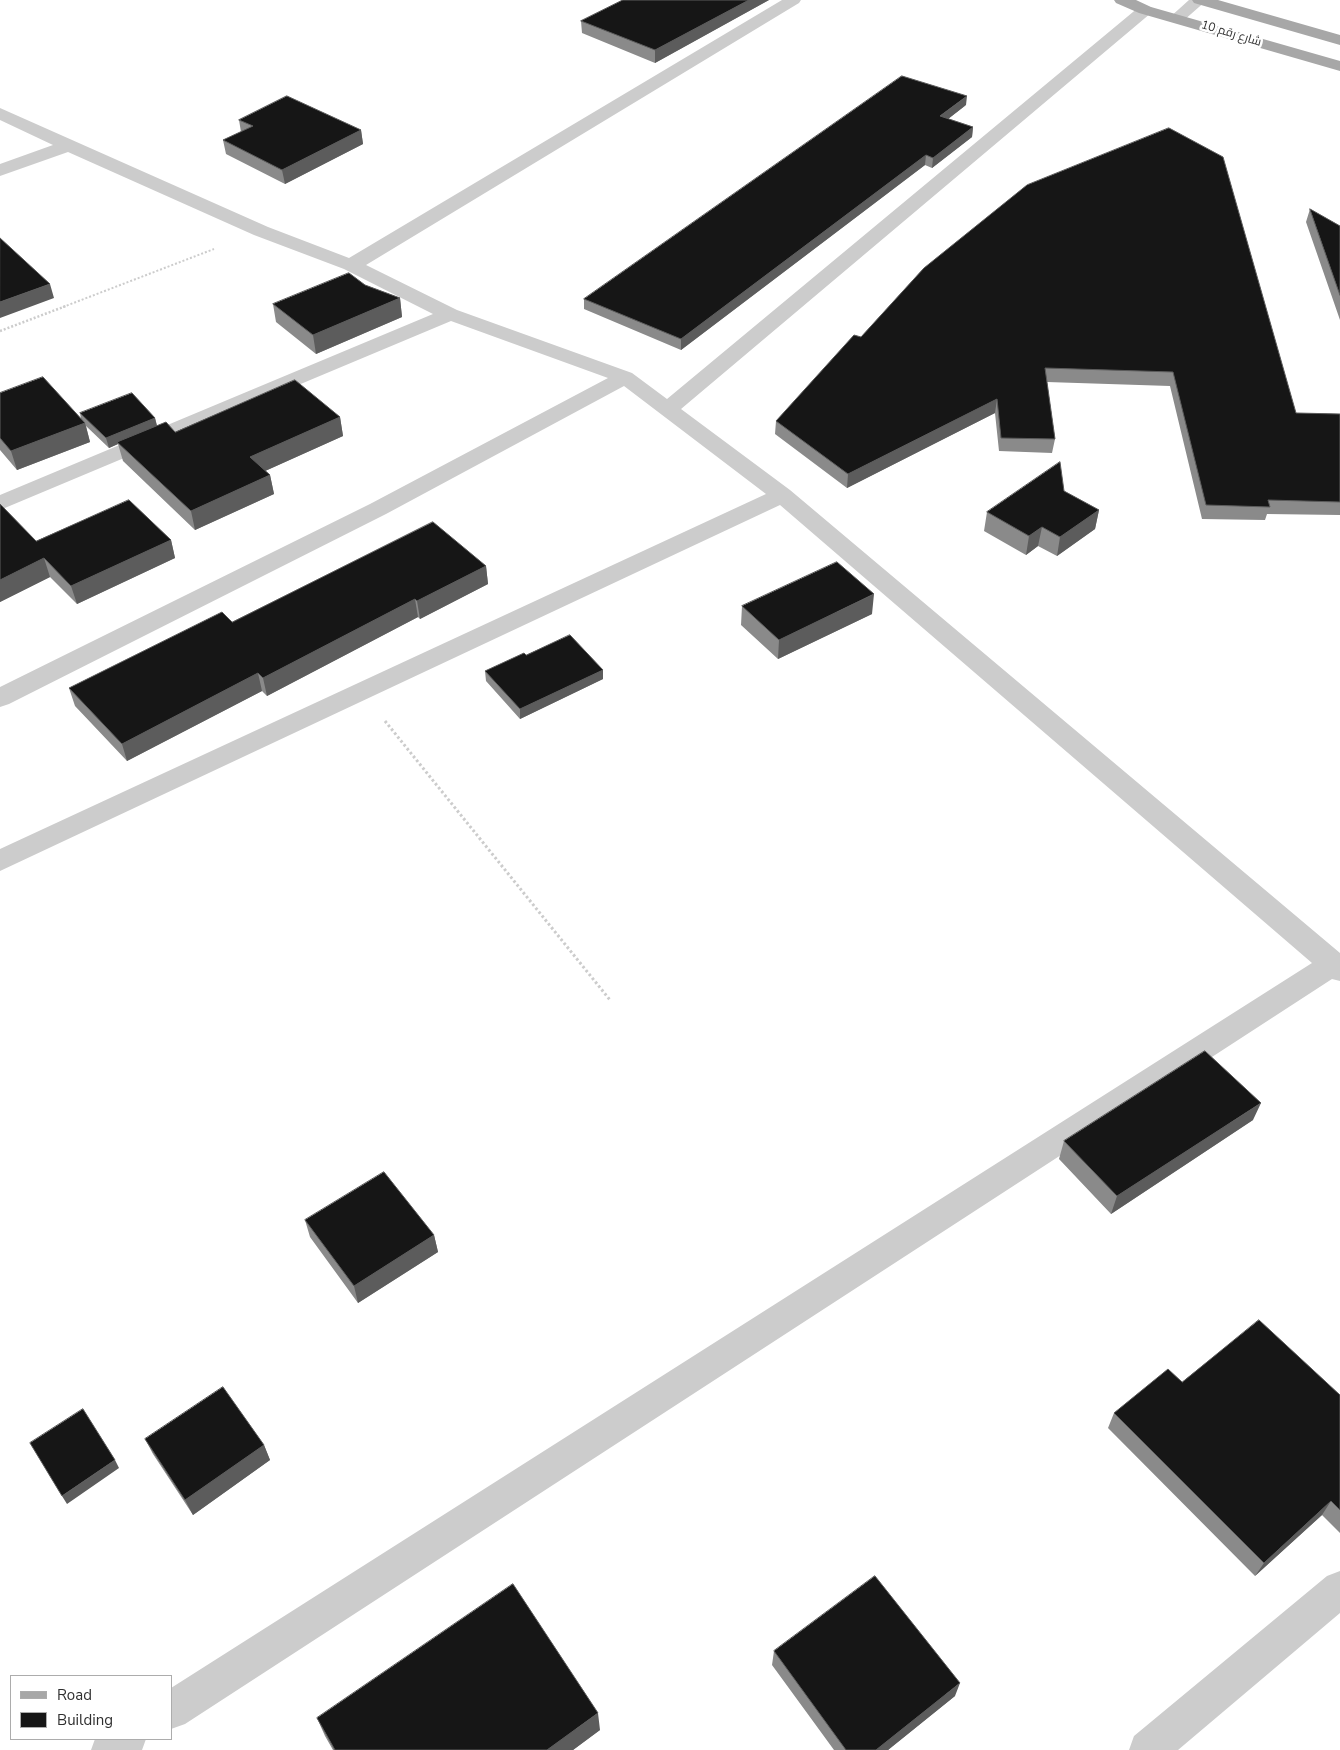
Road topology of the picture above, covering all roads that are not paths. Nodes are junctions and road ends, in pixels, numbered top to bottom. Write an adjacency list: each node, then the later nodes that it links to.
1 (792, 0): 11 (street)
2 (1122, 0): 4 (main road, شارع رقم 10)
3 (1200, 0): 5 (street); 6 (main road, شارع رقم 10)
4 (1145, 10): 5 (main road, شارع رقم 10); 14 (street)
5 (1177, 18): 7 (main road, شارع رقم 10)
6 (1340, 40)
7 (1340, 66)
8 (0, 113): 9 (street)
9 (69, 146): 10 (street); 11 (street)
10 (0, 170)
11 (351, 265): 12 (street)
12 (450, 314): 13 (street); 16 (street)
13 (625, 377): 14 (street); 17 (street)
14 (668, 409): 15 (street)
15 (782, 495): 18 (street); 19 (street)
16 (0, 503)
17 (0, 698)
18 (0, 860)
19 (1336, 967): 21 (street)
20 (1340, 1589): 24 (street)
21 (172, 1709)
22 (125, 1740): 23 (street)
23 (110, 1750)
24 (1148, 1750)

